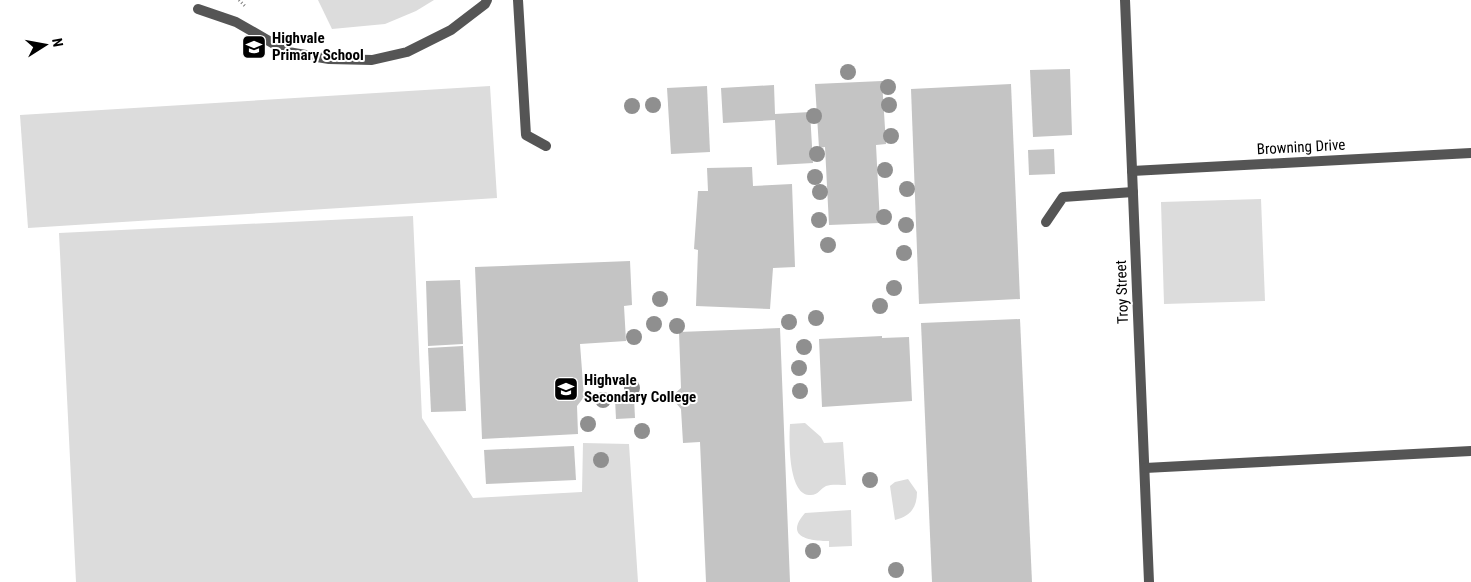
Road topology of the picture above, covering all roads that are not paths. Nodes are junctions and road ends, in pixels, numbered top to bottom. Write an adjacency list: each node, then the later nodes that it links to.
1 (487, 0): 4 (street)
2 (518, 0): 5 (street)
3 (1125, 0): 7 (street, Troy Street)
4 (198, 9)
5 (546, 146)
6 (1471, 154): 7 (street, Browning Drive)
7 (1132, 171): 8 (street, Troy Street)
8 (1133, 192): 9 (street); 11 (street, Troy Street)
9 (1046, 222)
10 (1471, 451): 11 (street)
11 (1145, 468): 12 (street, Troy Street)
12 (1149, 582)

